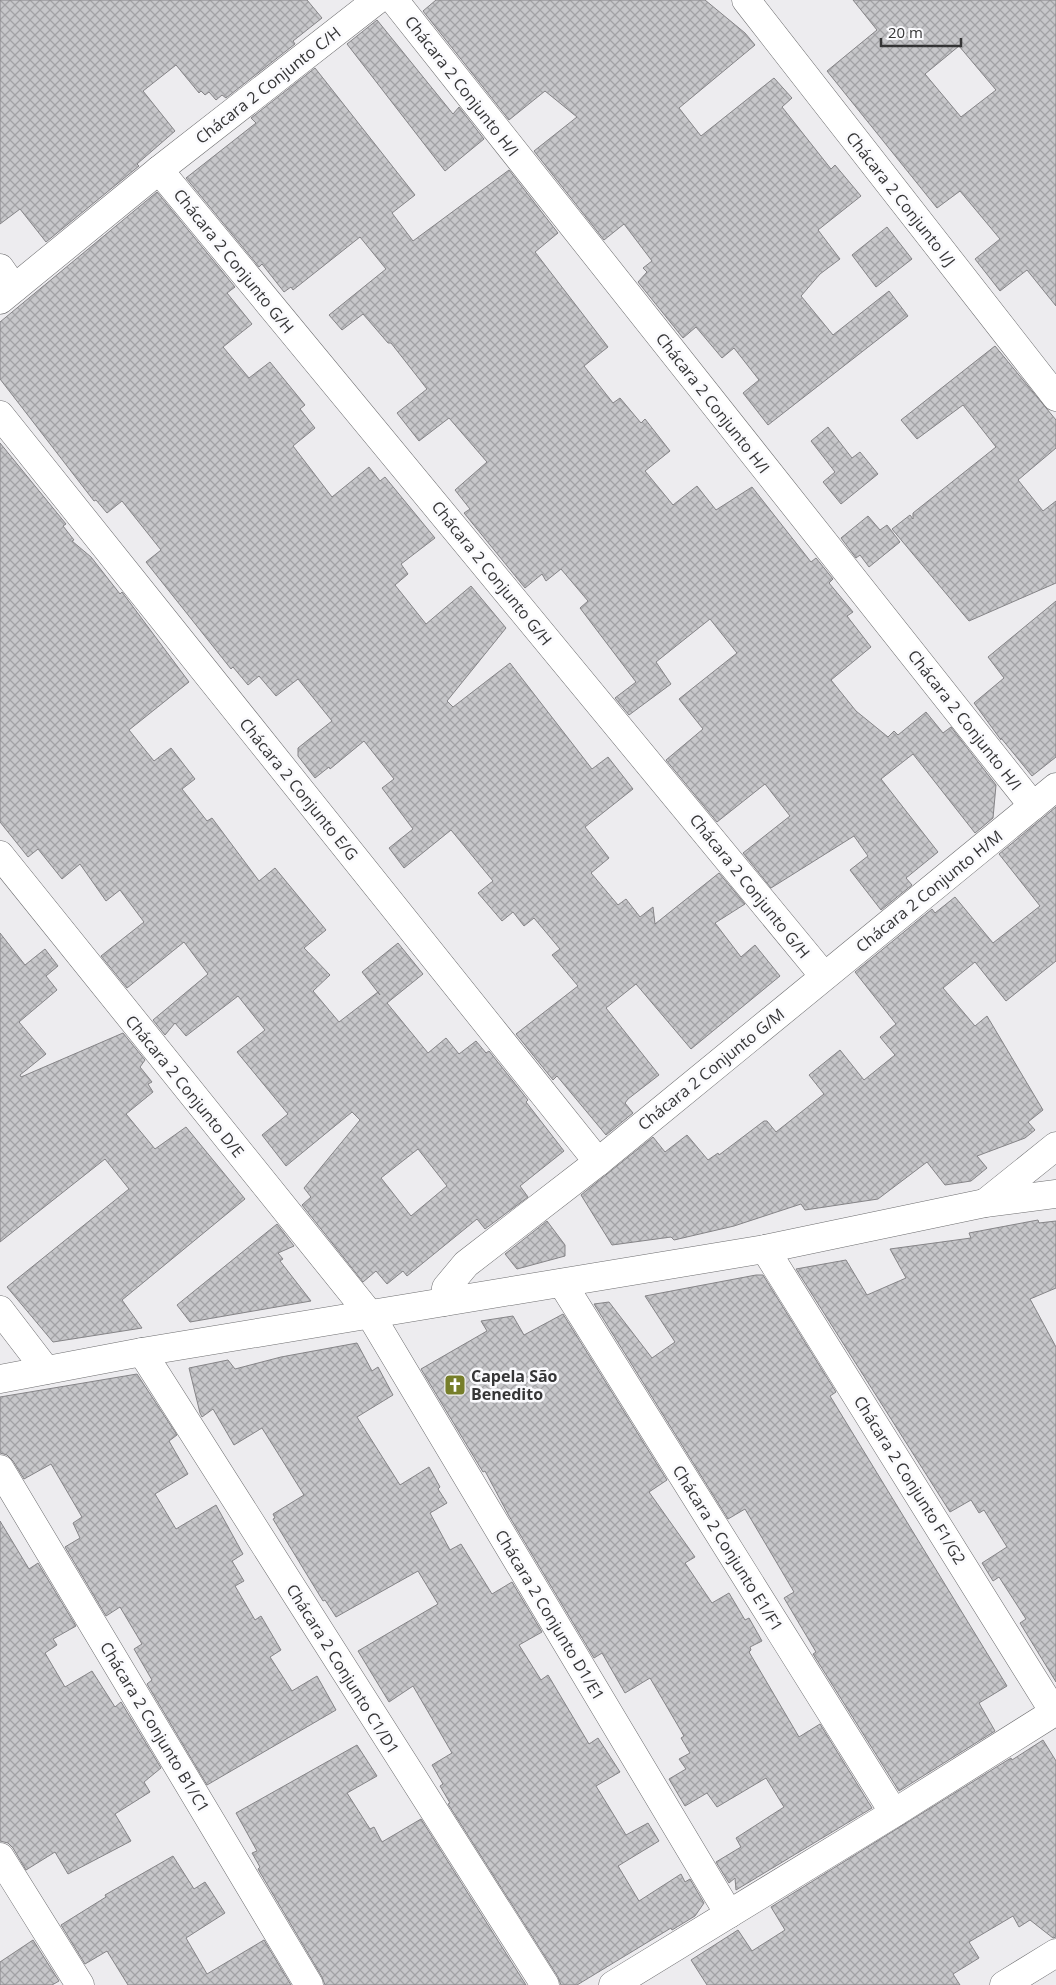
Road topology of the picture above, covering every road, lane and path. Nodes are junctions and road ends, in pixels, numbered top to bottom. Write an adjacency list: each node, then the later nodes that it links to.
1 (377, 0): 4 (street, Chácara 2 Conjunto C/H)
2 (394, 0): 9 (street, Chácara 2 Conjunto H/I)
3 (746, 0): 6 (street, Chácara 2 Conjunto I/J)
4 (160, 170): 5 (street, Chácara 2 Conjunto C/H); 11 (street, Chácara 2 Conjunto G/H)
5 (5, 285)
6 (1056, 397)
7 (0, 415): 13 (street, Chácara 2 Conjunto E/G)
8 (1056, 787): 9 (street, Chácara 2 Conjunto H/M)
9 (1033, 806): 11 (street, Chácara 2 Conjunto H/M)
10 (0, 855): 20 (street, Chácara 2 Conjunto D/E)
11 (824, 976): 13 (street, Chácara 2 Conjunto G/M)
12 (1056, 1146): 15 (street)
13 (598, 1162): 18 (street, Chácara 2 Conjunto G/M)
14 (1056, 1194): 15 (street)
15 (985, 1203): 16 (street)
16 (765, 1249): 17 (street); 25 (street, Chácara 2 Conjunto F1/G2)
17 (562, 1283): 18 (street); 26 (street, Chácara 2 Conjunto E1/F1)
18 (444, 1302): 20 (street)
19 (0, 1310): 22 (street)
20 (371, 1316): 21 (street); 28 (street, Chácara 2 Conjunto D1/E1)
21 (142, 1352): 22 (street); 32 (street, Chácara 2 Conjunto C1/D1)
22 (46, 1370): 23 (street)
23 (0, 1379)
24 (0, 1469): 31 (street, Chácara 2 Conjunto B1/C1)
25 (1055, 1711): 26 (street)
26 (894, 1813): 28 (street)
27 (0, 1857): 30 (street)
28 (729, 1914): 33 (street)
29 (1056, 1953): 34 (street)
30 (80, 1985)
31 (309, 1985)
32 (544, 1985)
33 (613, 1985)
34 (1004, 1985)

